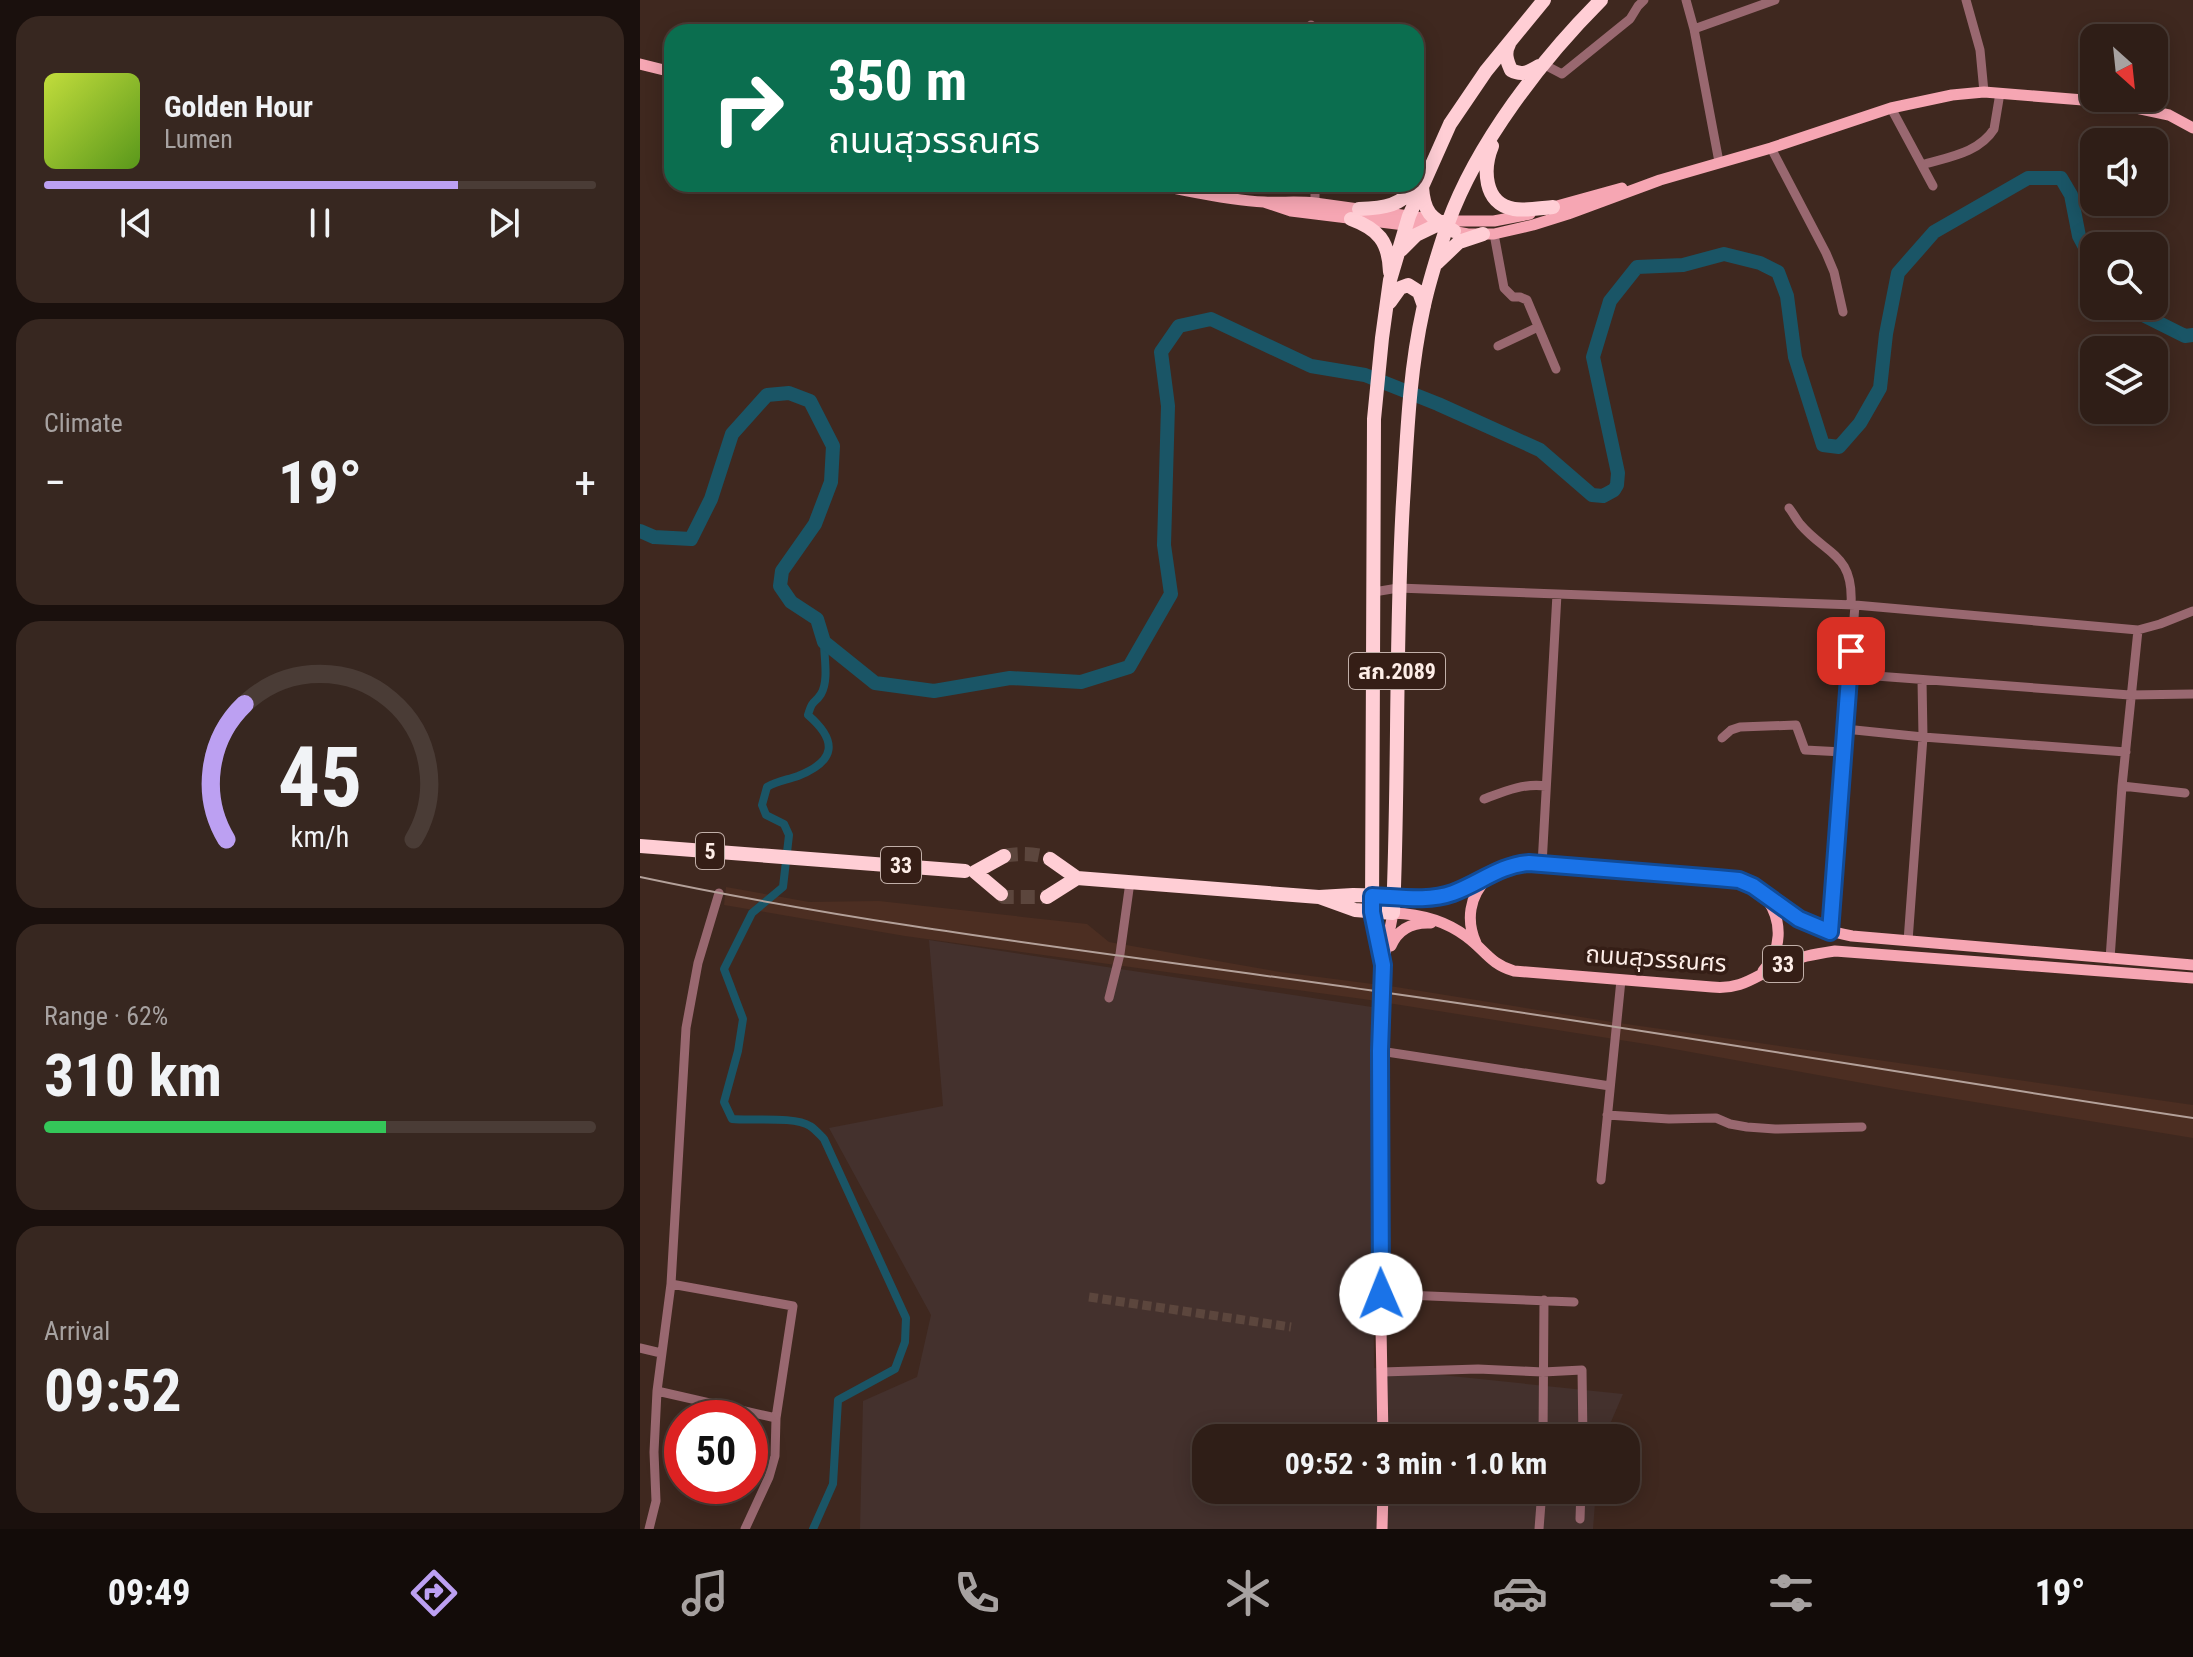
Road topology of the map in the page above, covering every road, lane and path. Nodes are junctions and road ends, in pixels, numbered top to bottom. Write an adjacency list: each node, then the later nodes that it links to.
1 (1544, 0): 8 (highway, สก.2089)
2 (1601, 0): 10 (highway, สก.2089)
3 (1644, 0): 10 (street)
4 (1686, 0): 7 (street)
5 (1775, 0): 7 (street)
6 (1966, 0): 12 (street)
7 (1694, 29): 18 (street)
8 (1513, 36): 10 (highway); 21 (highway, สก.2089)
9 (640, 64): 11 (main road)
10 (1543, 64): 15 (highway, สก.2089)
11 (664, 70)
12 (1984, 92): 13 (main road); 14 (main road)
13 (2000, 93): 16 (main road); 19 (street)
14 (1891, 108): 17 (main road); 19 (street)
15 (1499, 127): 29 (highway); 31 (highway, สก.2089)
16 (2193, 128)
17 (1771, 148): 18 (main road); 38 (street)
18 (1719, 162): 20 (main road)
19 (1922, 165): 22 (street)
20 (1660, 180): 29 (main road); 32 (main road)
21 (1424, 181): 31 (highway, สก.2089)
22 (1933, 186)
23 (1228, 192): 27 (main road)
24 (1315, 192): 28 (street)
25 (1411, 192): 30 (highway)
26 (1423, 192): 31 (highway)
27 (1264, 202): 28 (main road); 30 (main road)
28 (1315, 203): 30 (main road)
29 (1553, 207): 31 (main road)
30 (1355, 214): 31 (main road); 35 (highway)
31 (1432, 225): 32 (main road); 33 (highway, สก.2089); 33 (highway); 34 (highway, สก.2089)
32 (1488, 234): 34 (highway); 39 (street)
33 (1398, 253): 35 (highway, สก.2089)
34 (1437, 258): 36 (highway, สก.2089)
35 (1390, 280): 37 (highway, สก.2089)
36 (1424, 306): 37 (highway); 43 (highway, สก.2089)
37 (1386, 310): 44 (highway, สก.2089)
38 (1843, 312)
39 (1538, 327): 40 (street); 41 (street)
40 (1498, 346)
41 (1556, 369)
42 (1789, 508): 46 (street)
43 (1398, 588): 44 (street); 45 (street); 75 (highway, สก.2089)
44 (1374, 592): 74 (highway, สก.2089)
45 (1557, 594): 46 (street); 58 (street)
46 (1853, 605): 48 (street); 49 (street)
47 (2193, 611): 48 (street)
48 (2138, 630): 52 (street)
49 (1849, 674): 50 (street); 53 (street)
50 (1922, 680): 52 (street); 54 (street)
51 (2193, 694): 52 (street)
52 (2130, 695): 57 (street)
53 (1845, 729): 54 (street); 56 (street)
54 (1923, 737): 57 (street); 82 (street)
55 (1722, 738): 56 (street)
56 (1843, 752): 81 (street)
57 (2126, 752): 59 (street)
58 (1546, 786): 61 (street); 66 (street)
59 (2122, 786): 60 (street); 84 (street)
60 (2185, 793)
61 (1484, 799)
62 (640, 846): 65 (highway, 5)
63 (1004, 856): 73 (highway)
64 (1050, 859): 69 (highway)
65 (837, 860): 67 (highway, 33)
66 (1542, 865): 68 (main road, ถนนสุวรรณศร / 33); 71 (main road, ถนนสุวรรณศร / 33)
67 (965, 871)
68 (1491, 874): 75 (main road, ถนนสุวรรณศร / 33); 83 (main road)
69 (1077, 878): 70 (highway, ถนนสุวรรณศร); 76 (highway)
70 (1130, 882): 77 (highway, ถนนสุวรรณศร); 90 (street)
71 (1758, 890): 81 (main road, ถนนสุวรรณศร / 33); 87 (main road)
72 (719, 893): 96 (street)
73 (1001, 894)
74 (1372, 896): 75 (highway, ถนนสุวรรณศร / 33); 77 (highway, ถนนสุวรรณศร / 33); 78 (highway, สก.2089)
75 (1394, 896): 79 (highway, สก.2089)
76 (1047, 897)
77 (1319, 897): 78 (highway, ถนนสุวรรณศร / 33)
78 (1372, 912): 79 (highway, ถนนสุวรรณศร / 33); 85 (main road)
79 (1393, 913): 80 (main road, ถนนสุวรรณศร / 33); 85 (main road)
80 (1445, 923): 83 (main road, ถนนสุวรรณศร / 33); 85 (main road)
81 (1830, 932): 82 (main road, ถนนสุวรรณศร / 33)
82 (1908, 941): 84 (main road, ถนนสุวรรณศร / 33)
83 (1478, 947): 89 (main road, ถนนสุวรรณศร / 33)
84 (2110, 959): 86 (main road, ถนนสุวรรณศร / 33)
85 (1383, 965): 91 (main road)
86 (2193, 965)
87 (1758, 976): 88 (main road, ถนนสุวรรณศร / 33); 89 (main road, ถนนสุวรรณศร / 33)
88 (2193, 978)
89 (1621, 980): 92 (street)
90 (1109, 998)
91 (1380, 1051): 92 (street); 97 (main road)
92 (1610, 1086): 93 (street)
93 (1607, 1115): 94 (street); 95 (street)
94 (1862, 1127)
95 (1601, 1180)
96 (671, 1284): 101 (street); 105 (street)
97 (1381, 1294): 98 (street); 102 (main road)
98 (1544, 1300): 99 (street); 103 (street)
99 (1574, 1302)
100 (640, 1348): 101 (street)
101 (661, 1353): 104 (street)
102 (1382, 1372): 103 (street); 106 (main road)
103 (1543, 1372): 107 (street); 108 (street)
104 (657, 1391): 105 (street); 113 (street)
105 (776, 1418): 114 (street)
106 (1383, 1424)
107 (1543, 1424)
108 (1583, 1424)
109 (1383, 1504): 115 (main road)
110 (1541, 1504): 116 (street)
111 (1581, 1504): 112 (street)
112 (1580, 1519)
113 (649, 1529)
114 (745, 1529)
115 (1382, 1529)
116 (1539, 1529)

